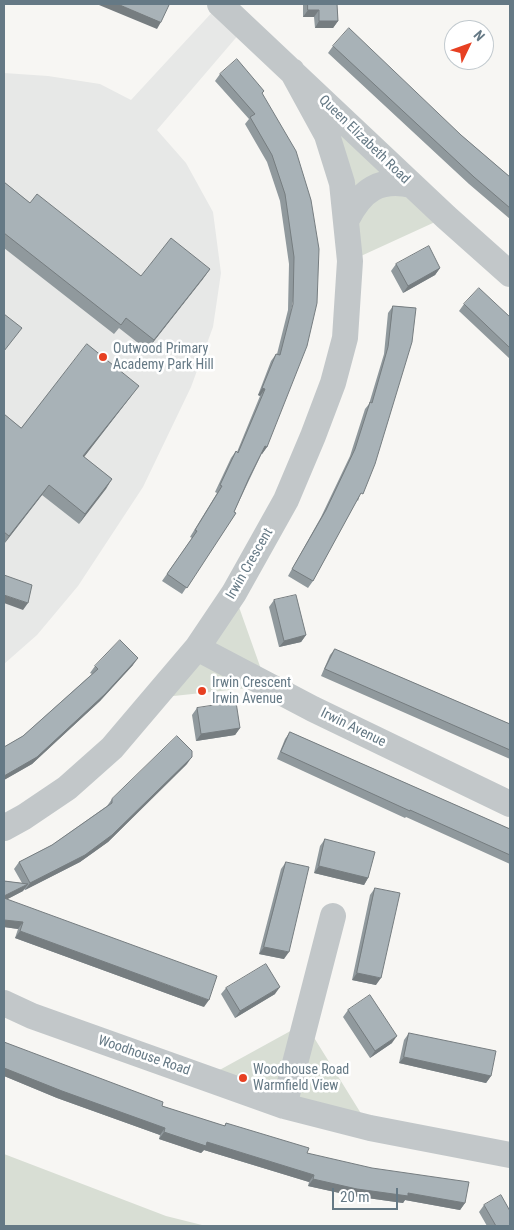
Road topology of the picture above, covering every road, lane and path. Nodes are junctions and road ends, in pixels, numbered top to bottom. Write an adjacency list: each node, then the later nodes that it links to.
1 (233, 8): 2 (street, Queen Elizabeth Road)
2 (292, 71): 3 (street, Queen Elizabeth Road); 4 (street, Irwin Crescent)
3 (412, 184): 4 (street); 5 (street, Queen Elizabeth Road)
4 (347, 219): 6 (street, Irwin Crescent)
5 (510, 274)
6 (198, 648): 7 (street, Irwin Avenue); 8 (street, Irwin Crescent)
7 (510, 804)
8 (4, 828)
9 (332, 916): 11 (street)
10 (4, 1003): 11 (street, Woodhouse Road)
11 (284, 1106): 12 (street, Woodhouse Road)
12 (510, 1155)

